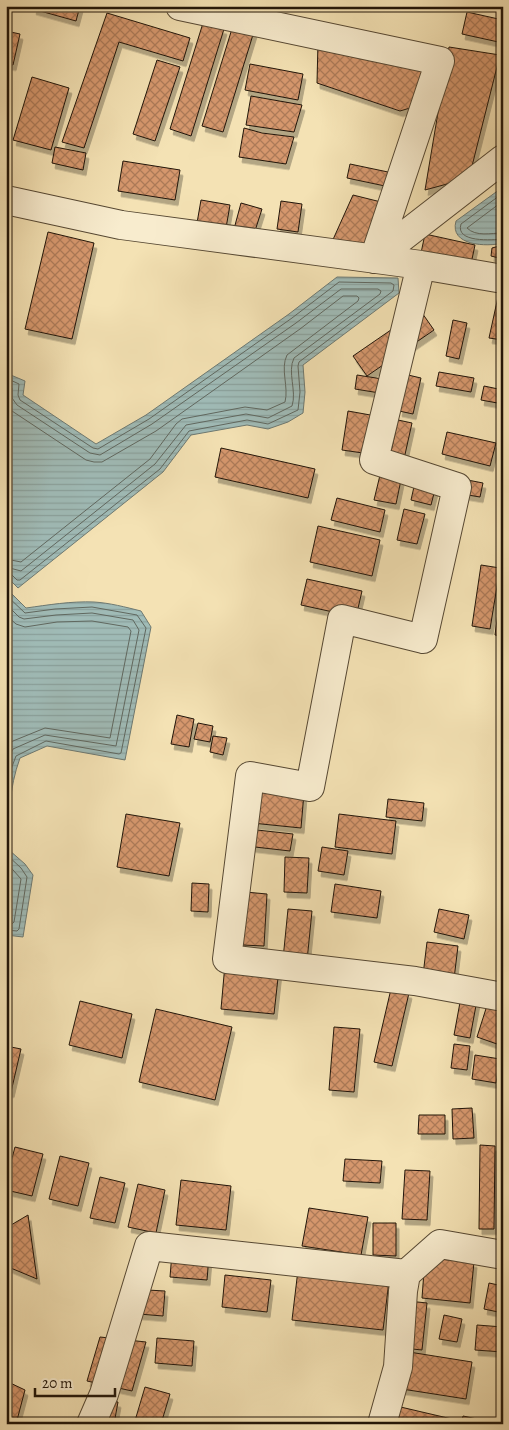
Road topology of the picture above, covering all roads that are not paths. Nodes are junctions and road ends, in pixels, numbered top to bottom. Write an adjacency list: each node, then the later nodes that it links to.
1 (180, 6): 4 (street)
2 (503, 159): 4 (street)
3 (6, 200): 4 (street)
4 (374, 259): 5 (street)
5 (420, 265): 6 (street); 7 (street)
6 (503, 279)
7 (503, 998)
8 (503, 1255): 9 (street)
9 (406, 1274): 10 (street); 11 (street)
10 (91, 1424)
11 (382, 1424)

